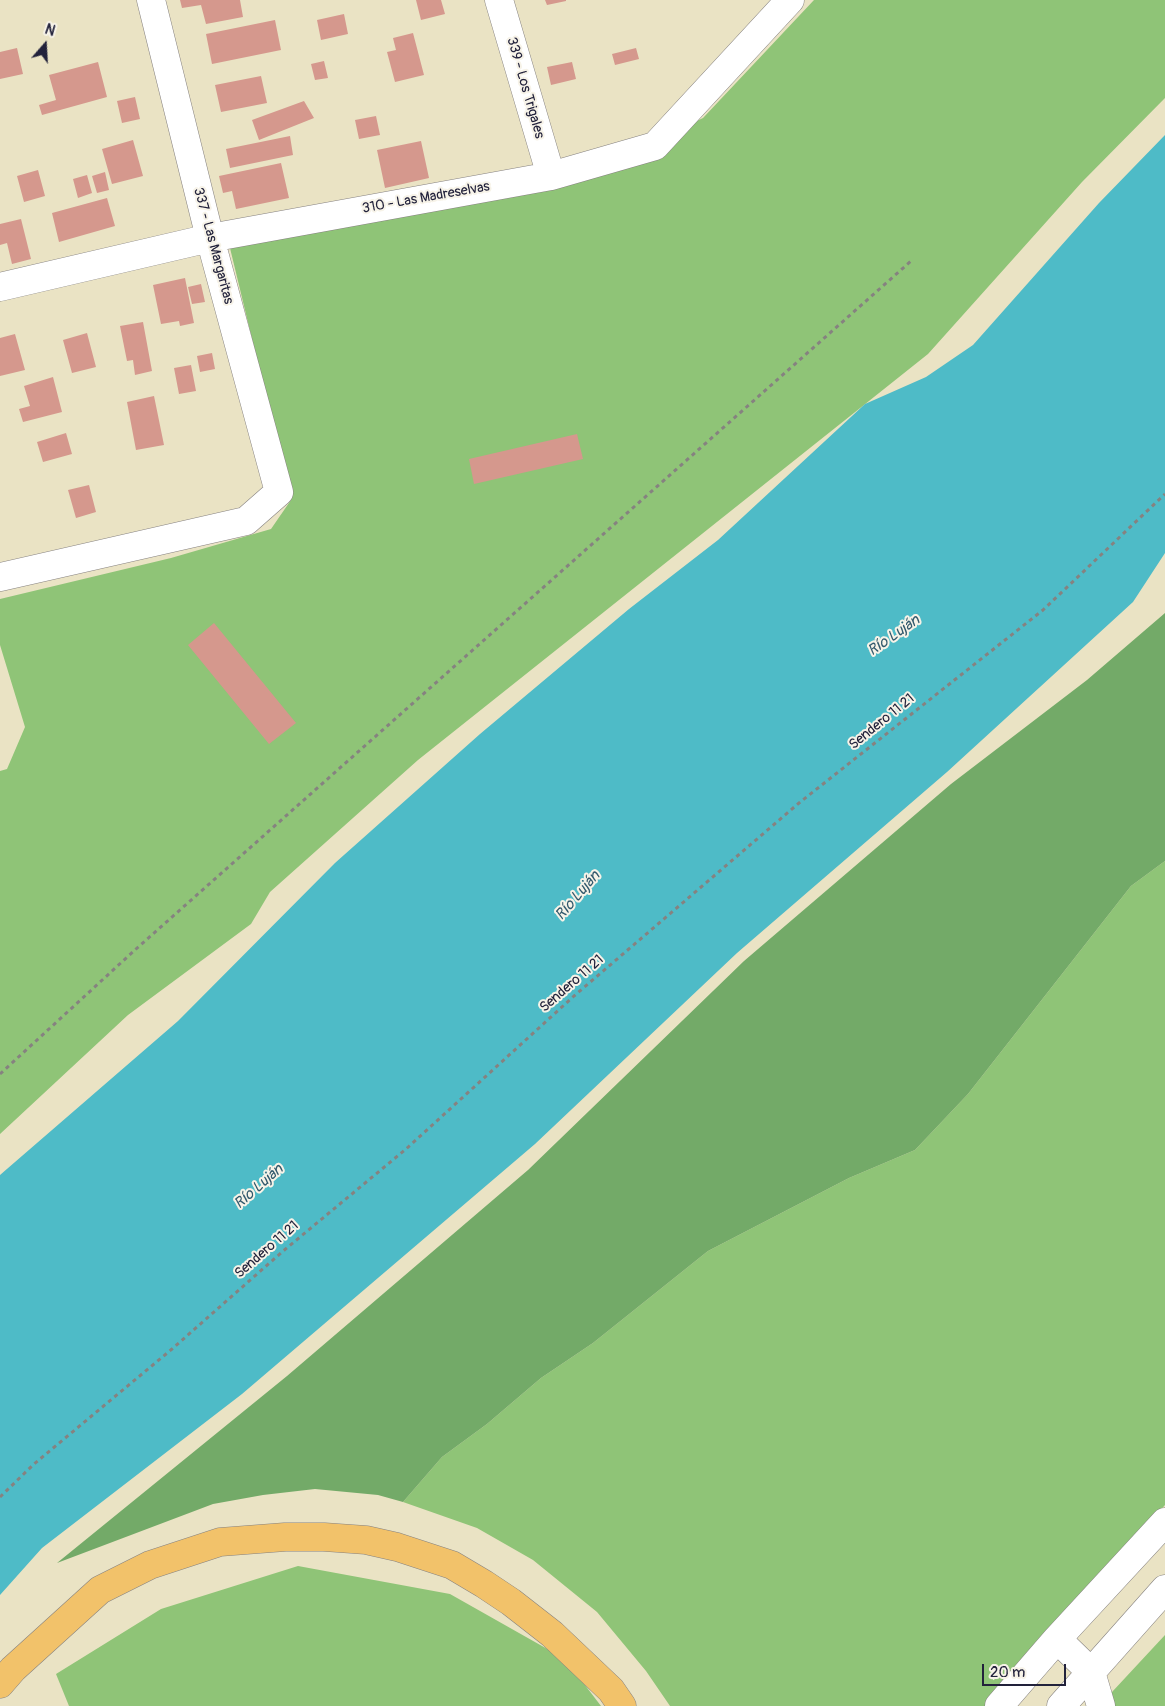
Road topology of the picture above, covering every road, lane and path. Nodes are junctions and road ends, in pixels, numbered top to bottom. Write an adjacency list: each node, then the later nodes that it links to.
1 (151, 0): 5 (street, 337 - Las Margaritas)
2 (499, 0): 4 (street, 339 - Los Trigales)
3 (790, 0): 4 (street, 310 - Las Madreselvas)
4 (550, 176): 5 (street, 310 - Las Madreselvas)
5 (210, 238): 7 (street, 310 - Las Madreselvas); 9 (street, 337 - Las Margaritas)
6 (910, 261): 10 (path)
7 (0, 287)
8 (1165, 494): 11 (path, Sendero 11 21)
9 (0, 577)
10 (0, 1074)
11 (0, 1498)
12 (1165, 1522): 14 (street)
13 (1165, 1589): 15 (street)
14 (1057, 1639): 15 (street); 18 (street)
15 (1091, 1672): 19 (street); 20 (street)
16 (0, 1684): 17 (main road)
17 (622, 1706)
18 (1000, 1706)
19 (1060, 1706)
20 (1101, 1706)

